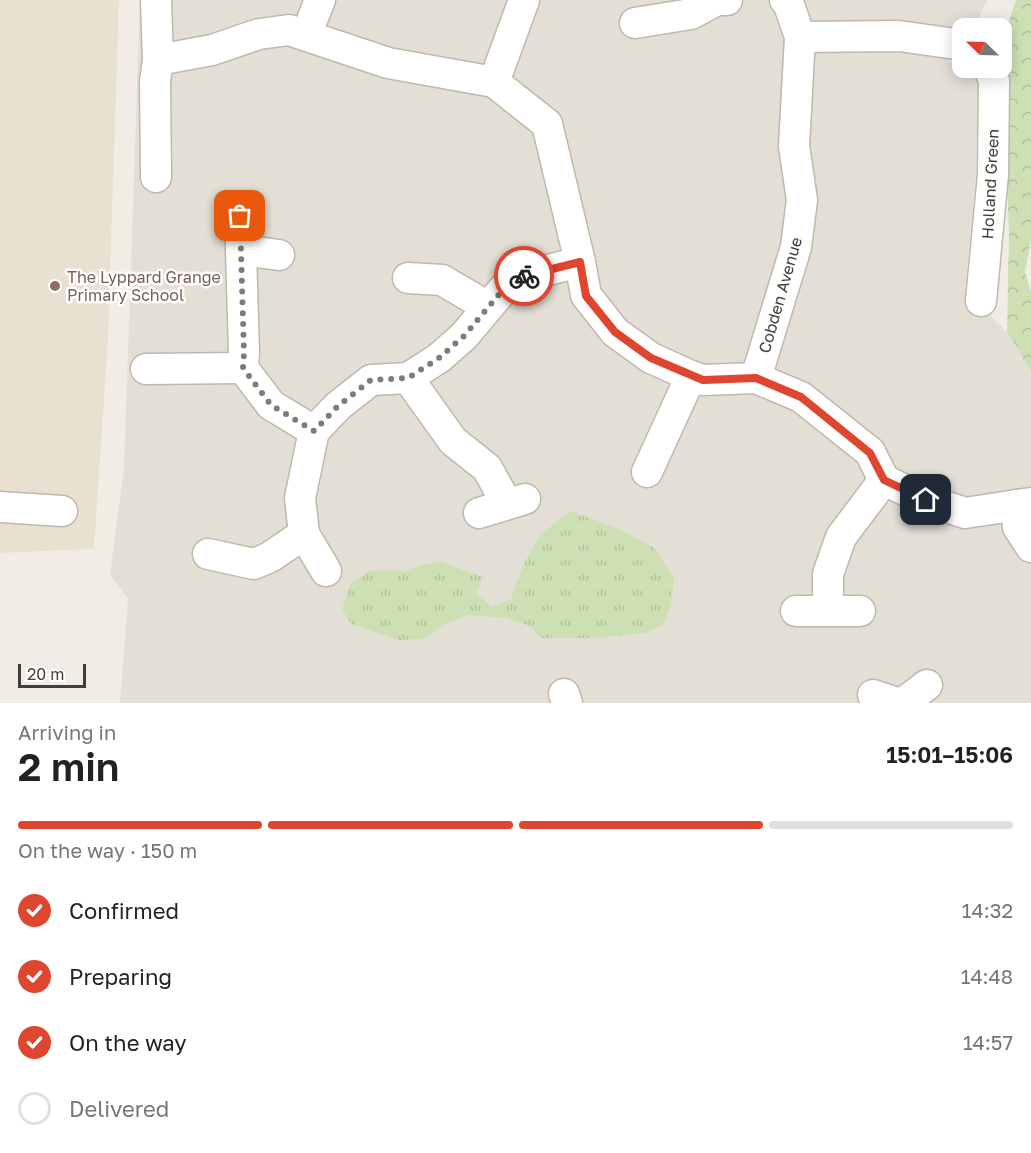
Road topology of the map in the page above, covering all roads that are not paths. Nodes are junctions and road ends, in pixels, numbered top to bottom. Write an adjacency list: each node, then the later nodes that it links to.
1 (320, 0): 7 (street)
2 (524, 0): 12 (street)
3 (727, 0): 6 (street)
4 (785, 0): 8 (street, Cobden Avenue)
5 (156, 14): 10 (street)
6 (635, 23)
7 (306, 35): 10 (street); 12 (street)
8 (800, 37): 9 (street); 25 (street, Cobden Avenue)
9 (952, 43)
10 (157, 70): 13 (street)
11 (993, 78): 19 (street, Holland Green)
12 (494, 82): 17 (street)
13 (156, 177)
14 (240, 216): 15 (street)
15 (241, 250): 16 (street); 21 (street)
16 (279, 255)
17 (580, 262): 20 (street); 23 (street)
18 (408, 278): 20 (street)
19 (981, 301)
20 (488, 307): 24 (street)
21 (243, 368): 22 (street); 26 (street)
22 (146, 369)
23 (690, 376): 25 (street); 27 (street)
24 (408, 378): 26 (street); 30 (street)
25 (756, 378): 28 (street)
26 (314, 431): 33 (street)
27 (647, 472)
28 (884, 480): 29 (street); 37 (street)
29 (1024, 504): 34 (street)
30 (504, 505)
31 (0, 507): 32 (street)
32 (62, 512)
33 (304, 534): 35 (street); 36 (street)
34 (1031, 547)
35 (208, 554)
36 (326, 571)
37 (828, 610): 38 (street); 39 (street)
38 (796, 611)
39 (860, 611)
40 (927, 686): 41 (street)
41 (903, 703)

